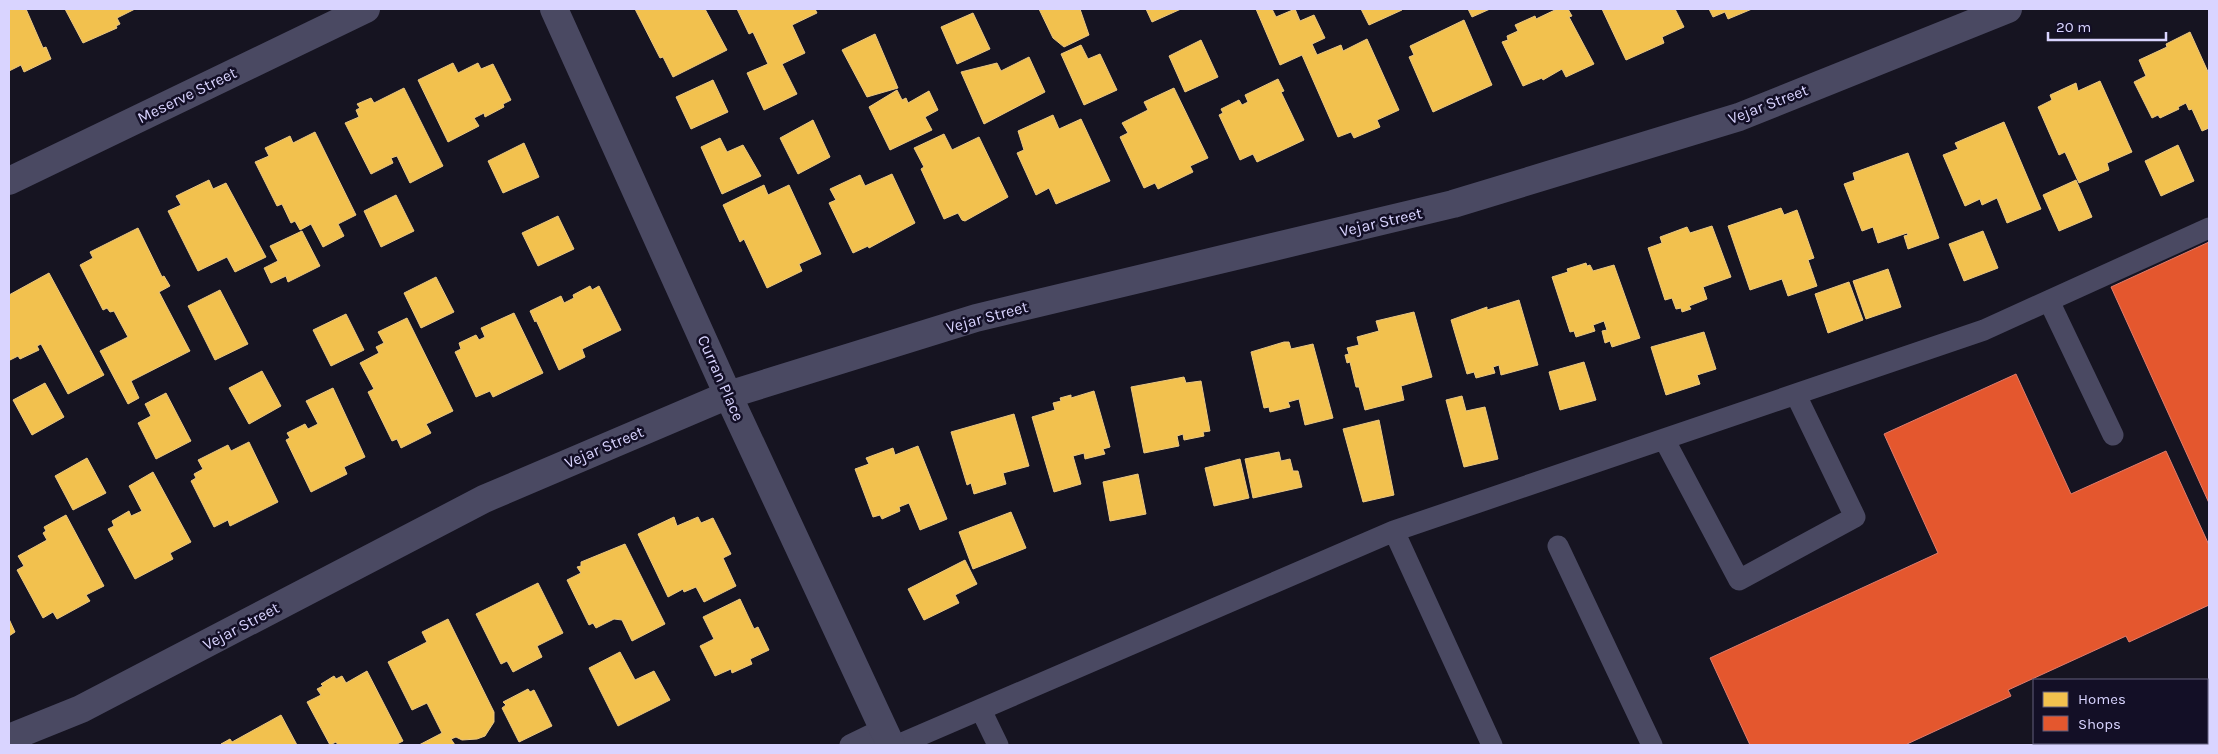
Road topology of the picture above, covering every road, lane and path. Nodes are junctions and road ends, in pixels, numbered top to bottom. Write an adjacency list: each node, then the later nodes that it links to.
1 (366, 9): 4 (street, Meserve Street)
2 (554, 9): 8 (street, Curran Place)
3 (2008, 9): 8 (street, Vejar Street)
4 (9, 181)
5 (2209, 228): 6 (lane)
6 (2049, 301): 7 (lane); 9 (lane)
7 (1796, 394): 10 (lane); 10 (lane)
8 (728, 395): 14 (street, Vejar Street); 15 (street, Curran Place)
9 (2113, 435)
10 (1664, 439): 11 (lane)
11 (1394, 531): 13 (lane); 18 (lane)
12 (1558, 546): 19 (lane)
13 (981, 710): 15 (lane); 17 (lane)
14 (9, 738)
15 (891, 740): 16 (lane)
16 (850, 745)
17 (998, 745)
18 (1492, 745)
19 (1652, 745)

